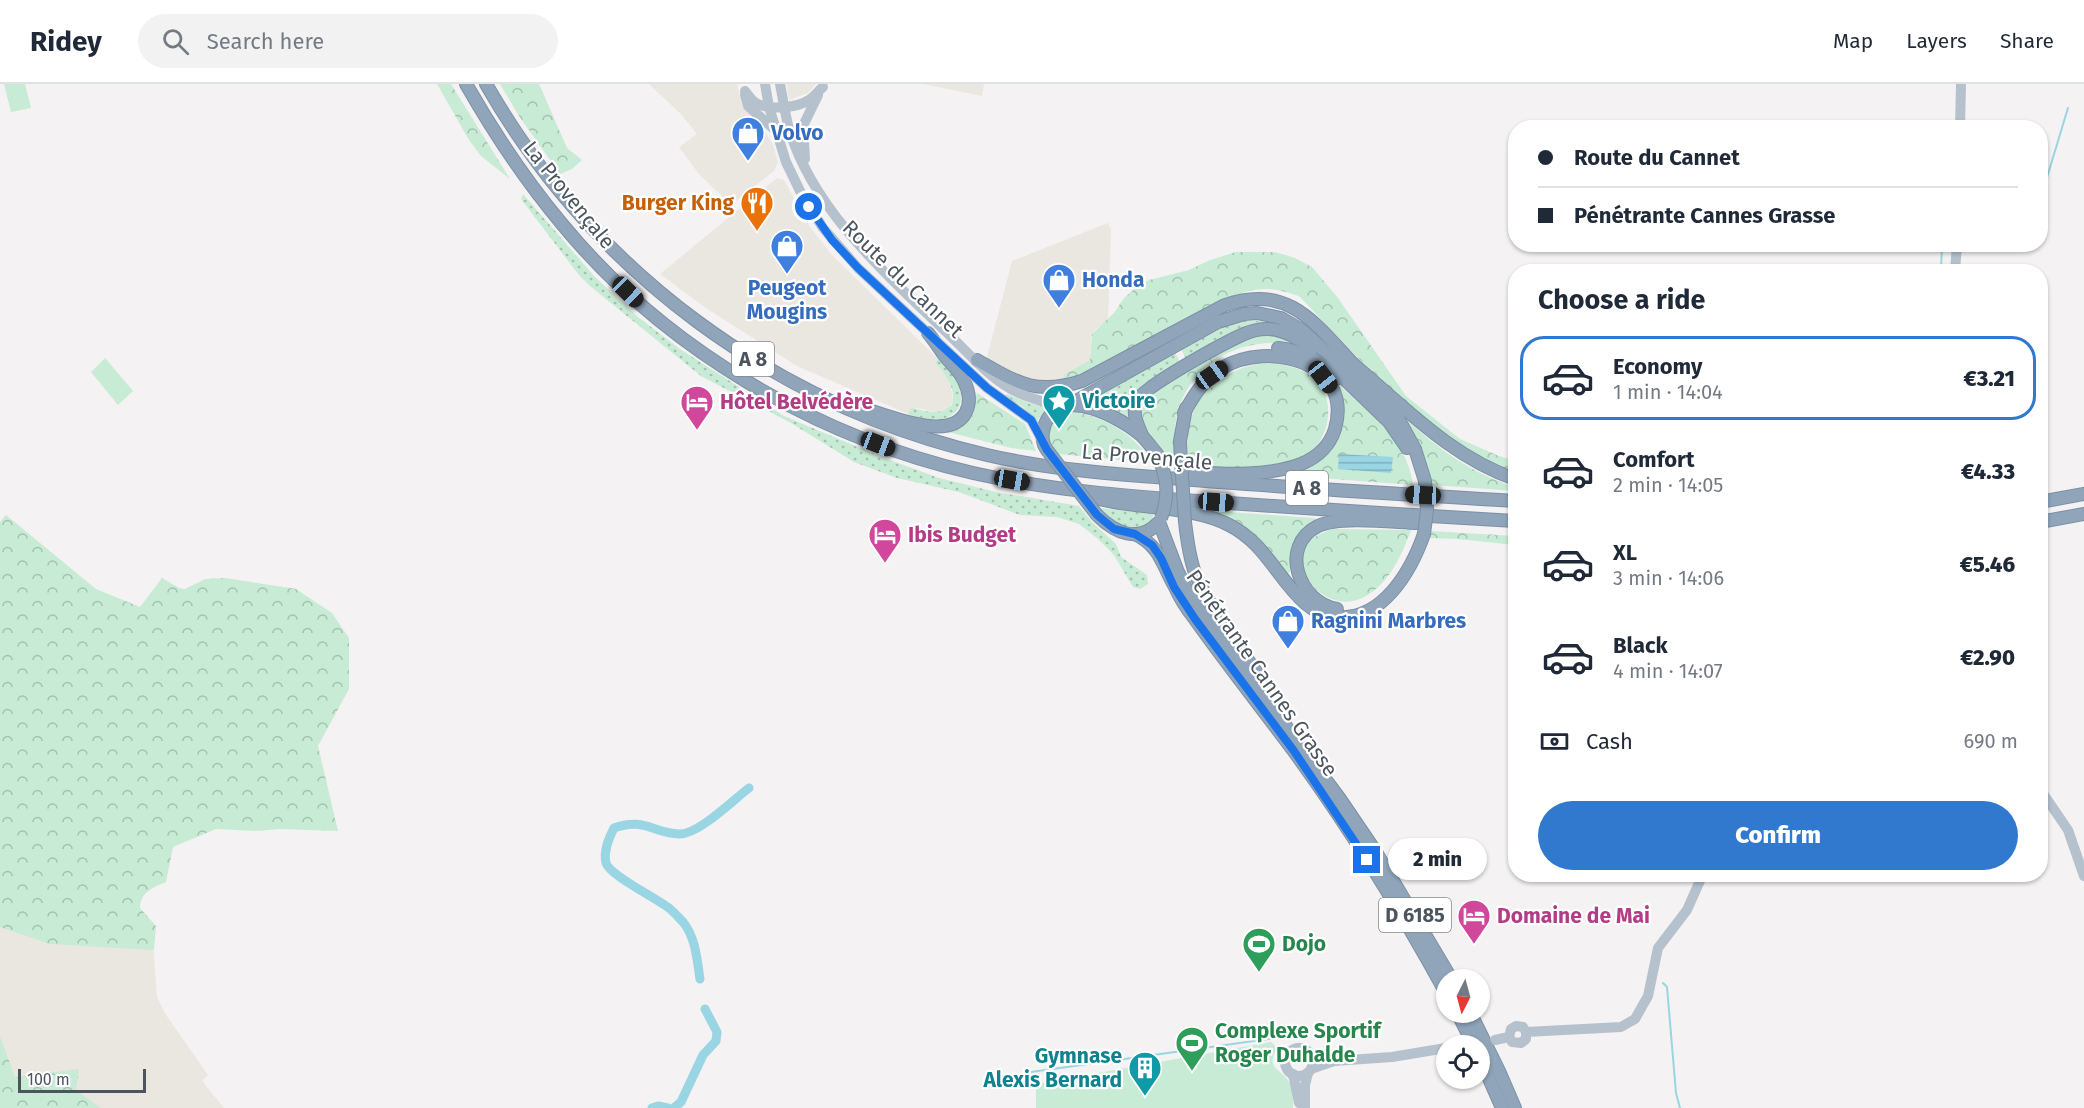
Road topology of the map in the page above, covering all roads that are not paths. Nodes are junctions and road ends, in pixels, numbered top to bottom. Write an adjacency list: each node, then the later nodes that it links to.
1 (466, 84): 28 (highway, La Provençale / A 8)
2 (486, 84): 19 (highway, La Provençale / A 8)
3 (765, 84): 9 (main road, Route du Cannet)
4 (780, 84): 8 (main road, Route du Cannet)
5 (1960, 84): 10 (main road)
6 (824, 85): 8 (main road); 12 (main road)
7 (744, 87): 9 (main road); 11 (main road)
8 (784, 106): 9 (main road); 12 (main road, Route du Cannet)
9 (769, 107): 11 (main road, Route du Cannet)
10 (1960, 120)
11 (775, 130): 14 (main road, Route du Cannet)
12 (805, 166): 15 (main road, Route du Cannet)
13 (1229, 318): 16 (highway); 21 (highway); 27 (highway)
14 (928, 333): 19 (highway); 24 (main road, Route du Cannet)
15 (977, 360): 17 (highway); 20 (main road, Route du Cannet)
16 (1354, 365): 17 (highway); 26 (highway)
17 (1032, 386): 20 (main road)
18 (1359, 394): 22 (highway); 23 (highway); 27 (highway)
19 (820, 396): 25 (highway, La Provençale / A 8)
20 (1044, 401): 21 (main road, Route du Cannet)
21 (1064, 407): 23 (highway); 24 (highway)
22 (1184, 413): 25 (highway); 39 (highway, bridge)
23 (1143, 437): 34 (highway, bridge)
24 (1045, 445): 37 (highway, Pénétrante Cannes Grasse, bridge)
25 (1100, 472): 30 (highway, La Provençale / A 8)
26 (1508, 476)
27 (1422, 481): 38 (highway, bridge)
28 (1061, 488): 33 (highway, La Provençale / A 8); 38 (highway)
29 (2084, 494): 31 (highway)
30 (1508, 501)
31 (2048, 501)
32 (2084, 514): 36 (highway)
33 (1468, 519): 35 (highway, La Provençale / A 8); 38 (highway)
34 (1160, 520): 37 (highway); 39 (highway, Pénétrante Cannes Grasse / D 6185)
35 (1508, 521)
36 (2048, 521)
37 (1135, 534): 44 (highway, Pénétrante Cannes Grasse / D 6185)
38 (1420, 534)
39 (1313, 760): 43 (highway, Pénétrante Cannes Grasse / D 6185)
40 (2048, 801): 41 (main road)
41 (2084, 876)
42 (1699, 882): 46 (main road)
43 (1445, 969)
44 (1436, 975)
45 (1475, 1023): 56 (highway)
46 (1494, 1040)
47 (1436, 1050): 49 (main road)
48 (1311, 1054): 49 (main road); 50 (main road); 51 (main road)
49 (1334, 1061): 50 (main road)
50 (1309, 1071): 51 (main road); 54 (main road)
51 (1293, 1074): 53 (main road)
52 (1490, 1081): 55 (highway)
53 (1299, 1108)
54 (1305, 1108)
55 (1502, 1108)
56 (1515, 1108)

